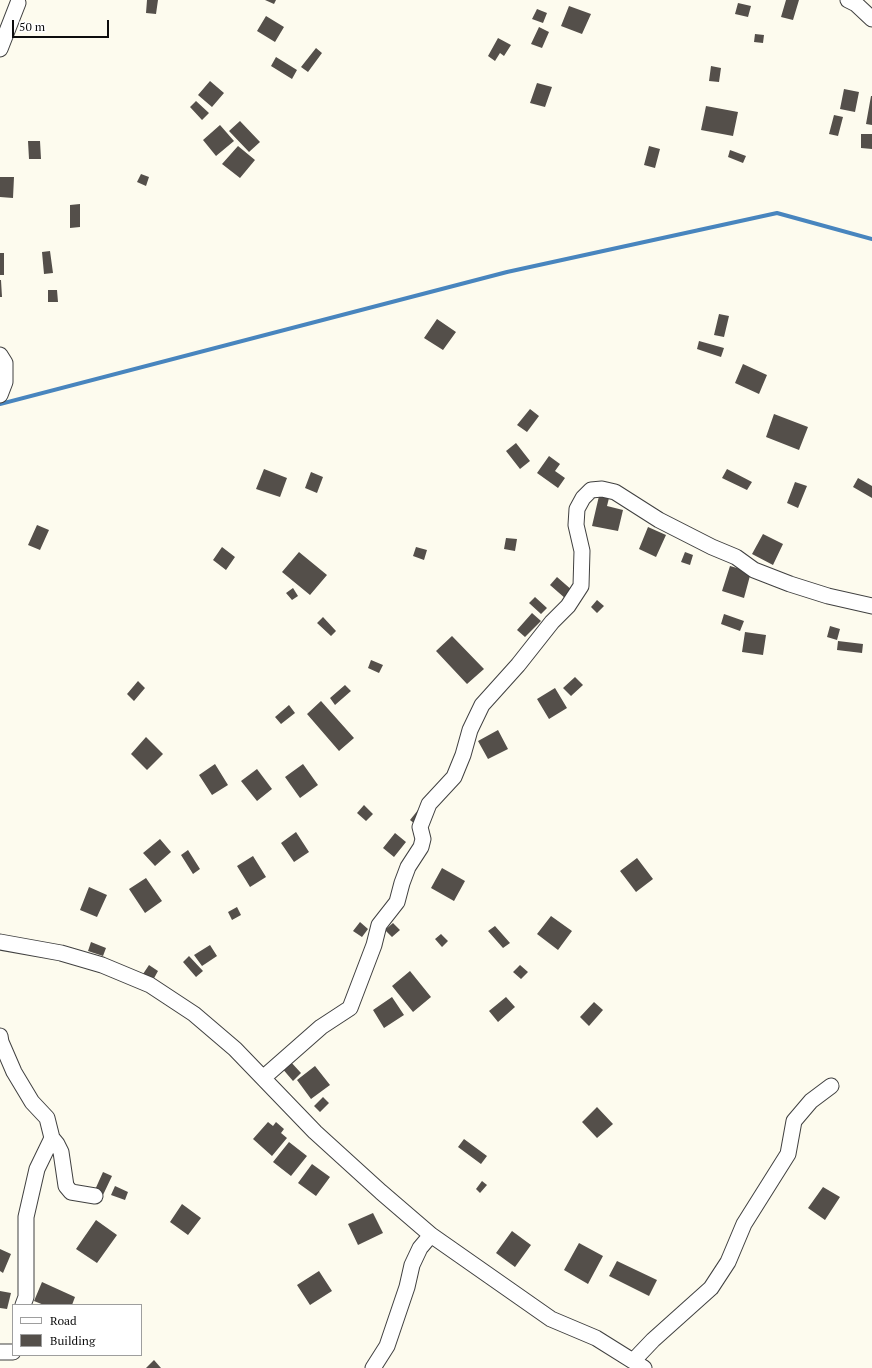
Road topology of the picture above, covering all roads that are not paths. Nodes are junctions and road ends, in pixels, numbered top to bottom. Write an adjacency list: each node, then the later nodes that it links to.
1 (848, 0): 3 (street)
2 (18, 3): 4 (street)
3 (872, 19)
4 (0, 49)
5 (0, 355): 6 (street)
6 (0, 395)
7 (872, 606): 10 (street)
8 (0, 942): 10 (street)
9 (0, 1036): 12 (street)
10 (263, 1078): 14 (street)
11 (831, 1086): 18 (street)
12 (52, 1138): 13 (street); 15 (street)
13 (95, 1196)
14 (431, 1235): 18 (street); 19 (street)
15 (23, 1304)
16 (0, 1352): 17 (street)
17 (12, 1352)
18 (638, 1364)
19 (374, 1368)

